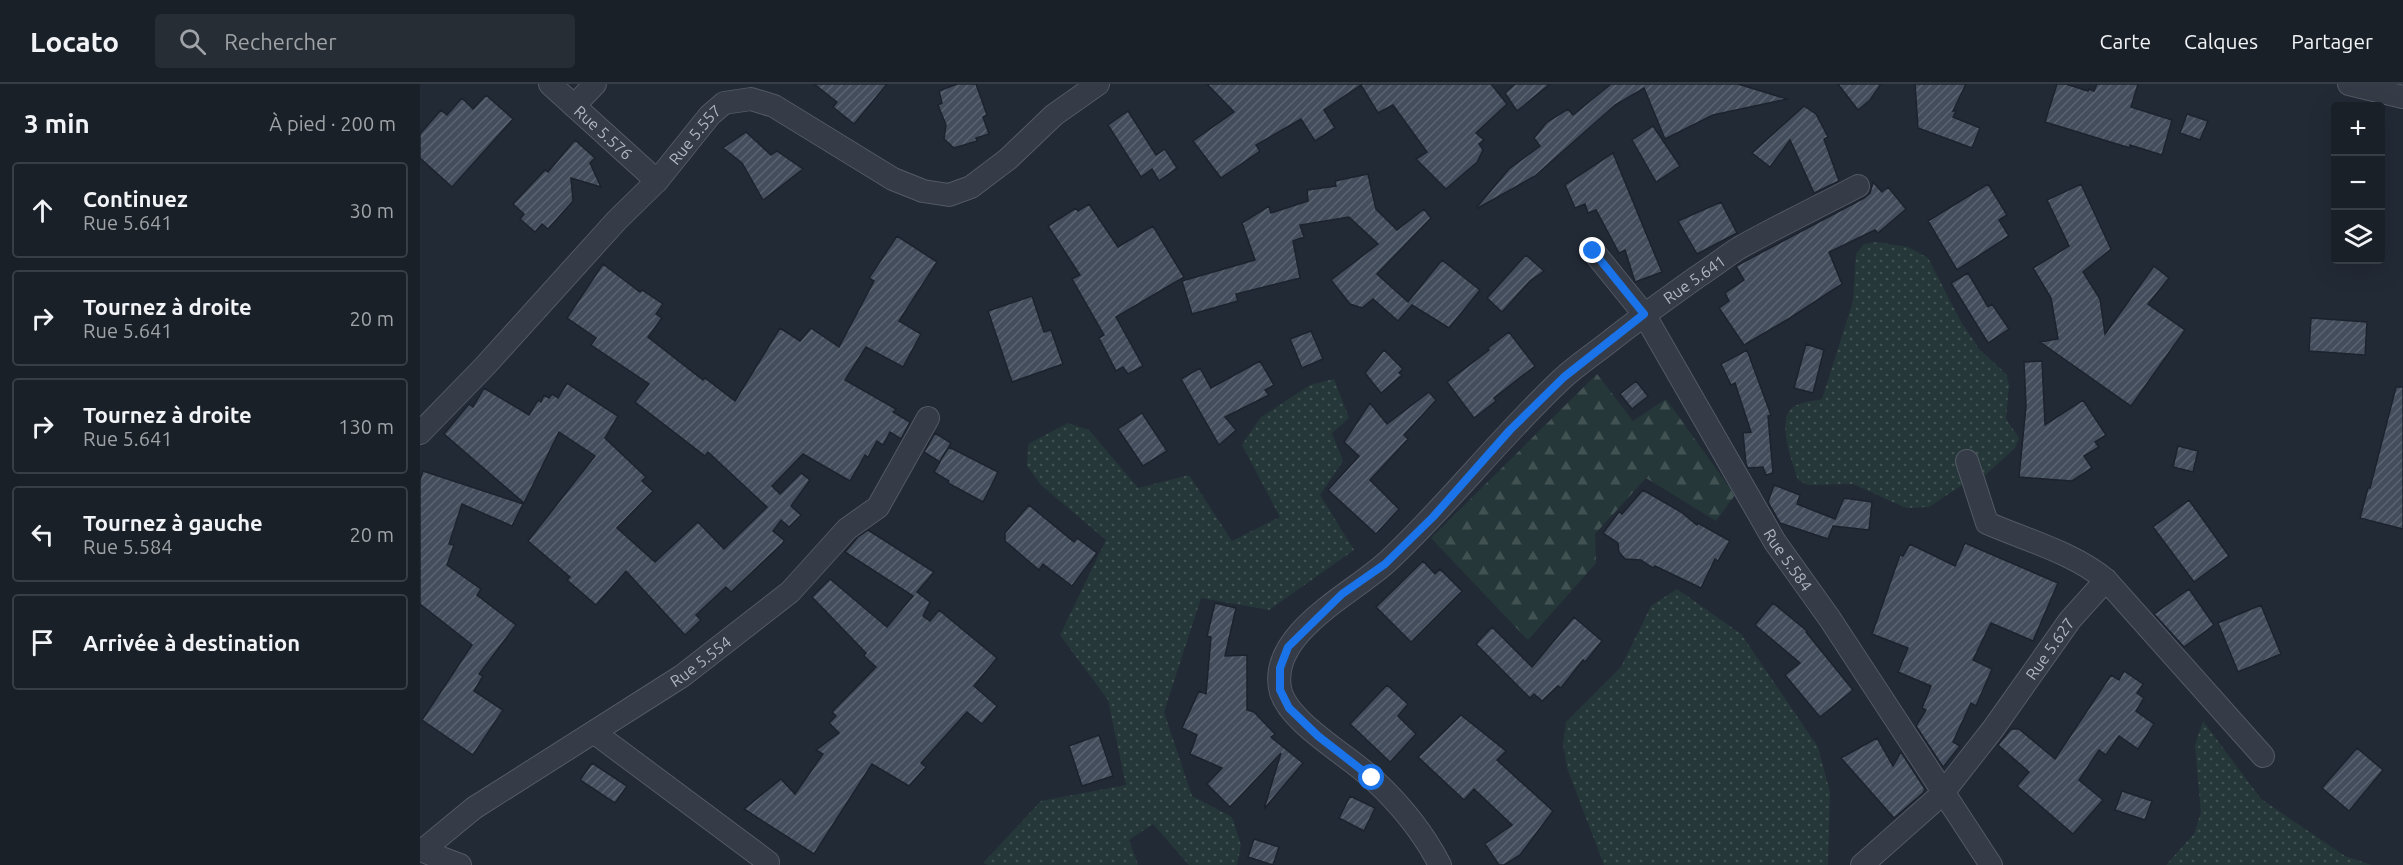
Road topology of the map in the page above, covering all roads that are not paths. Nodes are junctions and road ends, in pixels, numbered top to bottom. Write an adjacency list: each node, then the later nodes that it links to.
1 (550, 84): 6 (street, Rue 5.576)
2 (595, 84): 6 (street)
3 (1098, 84): 7 (street, Rue 5.557)
4 (2349, 84): 5 (street)
5 (2403, 97)
6 (574, 106): 7 (street, Rue 5.576)
7 (657, 181): 12 (street, Rue 5.557)
8 (1858, 186): 10 (street, Rue 5.641)
9 (1593, 251): 10 (street, Rue 5.584)
10 (1644, 314): 17 (street, Rue 5.584); 21 (street, Rue 5.641)
11 (928, 418): 15 (street, Rue 5.554)
12 (420, 433)
13 (1967, 461): 14 (street)
14 (2106, 580): 16 (street); 17 (street, Rue 5.627)
15 (595, 733): 18 (street, Rue 5.554); 19 (street)
16 (2263, 756)
17 (1942, 794): 22 (street, Rue 5.627); 23 (street, Rue 5.584)
18 (421, 850): 20 (street)
19 (768, 862)
20 (460, 865)
21 (1440, 865)
22 (1862, 865)
23 (1990, 865)

